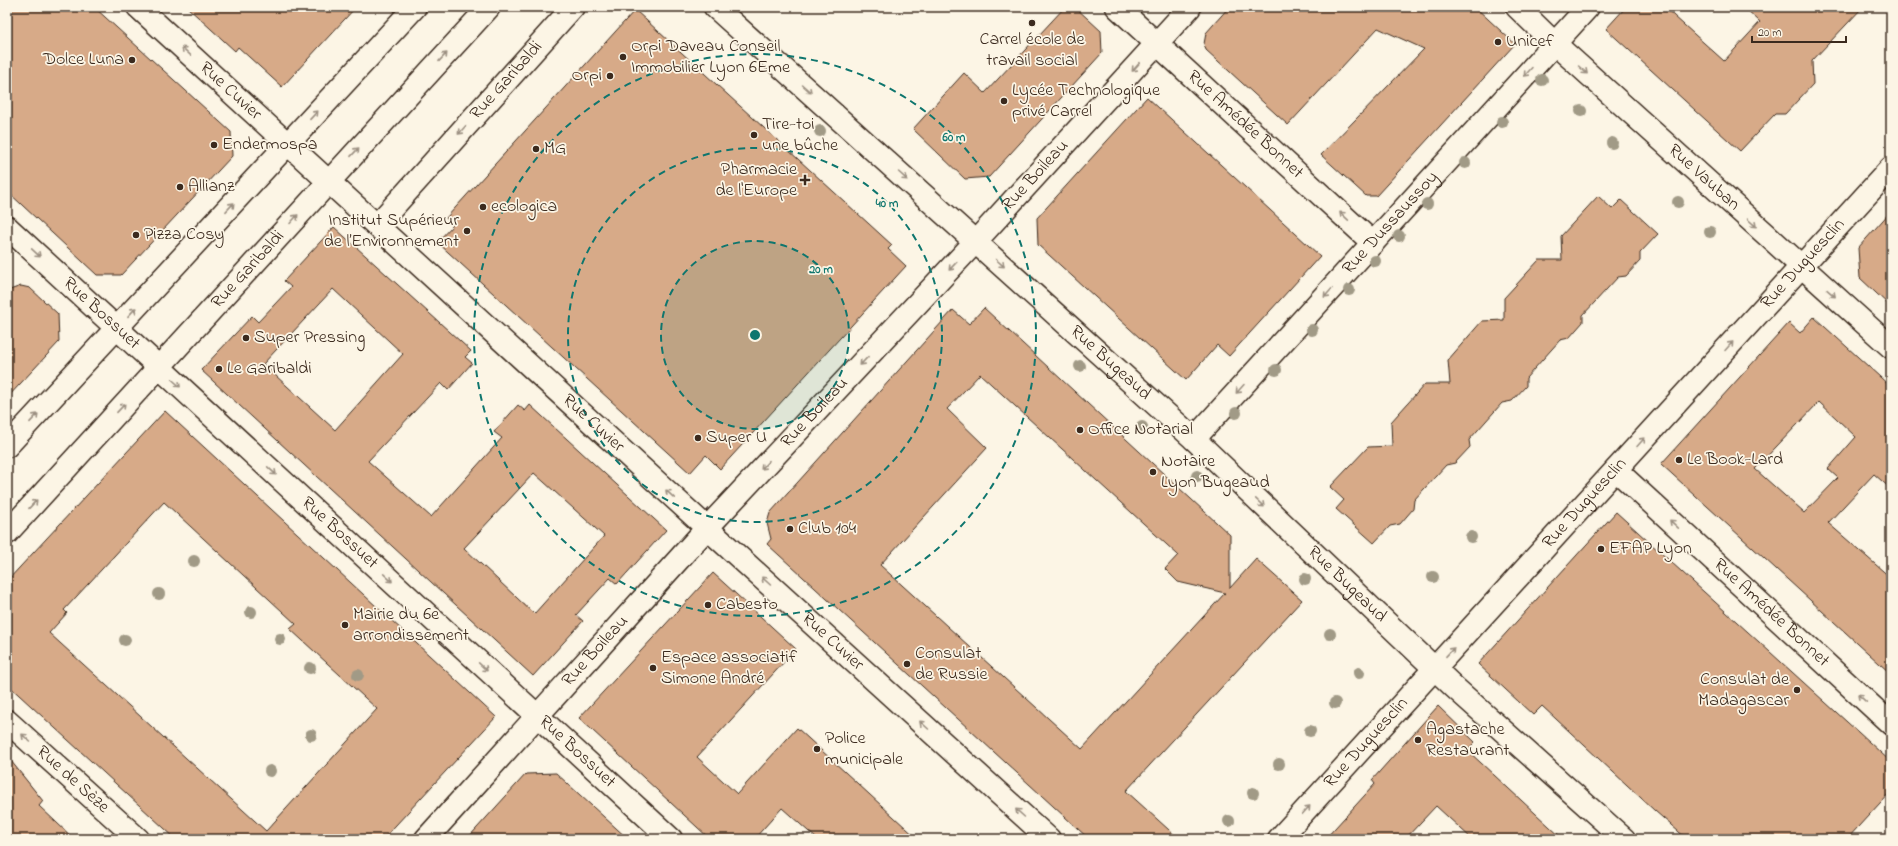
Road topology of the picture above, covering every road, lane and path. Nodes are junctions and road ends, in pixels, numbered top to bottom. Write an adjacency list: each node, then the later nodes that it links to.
1 (138, 7): 12 (street, Rue Cuvier, one-way to 1)
2 (414, 7): 12 (street, one-way to 2)
3 (489, 7): 14 (street, Rue Garibaldi, one-way to 3)
4 (573, 7): 15 (street, Rue Garibaldi, one-way to 15)
5 (715, 7): 17 (street, Rue Bugeaud, one-way to 17)
6 (1117, 7): 10 (street, Rue Amédée Bonnet)
7 (1190, 7): 10 (street, Rue Boileau)
8 (1517, 7): 11 (street, Rue Vauban)
9 (1588, 7): 11 (street, Rue Dussaussoy)
10 (1157, 44): 17 (street, Rue Boileau, one-way to 17); 18 (street, Rue Amédée Bonnet, one-way to 10)
11 (1554, 44): 18 (street, Rue Dussaussoy, one-way to 18); 19 (street, Rue Vauban, one-way to 19)
12 (288, 144): 14 (street, Rue Cuvier); 20 (street, one-way to 12)
13 (1891, 168): 19 (street, Rue Duguesclin)
14 (328, 181): 15 (street, Rue Cuvier); 22 (street, Rue Garibaldi, one-way to 14)
15 (377, 225): 26 (street, Rue Cuvier, one-way to 15)
16 (7, 227): 20 (street, Rue Bossuet, one-way to 20)
17 (976, 241): 23 (street, Rue Bugeaud, one-way to 23); 26 (street, Rue Boileau, one-way to 26)
18 (1373, 243): 23 (street, Rue Dussaussoy, one-way to 23)
19 (1801, 267): 21 (street, Rue Vauban, one-way to 21); 25 (street, Rue Duguesclin, one-way to 19)
20 (117, 328): 22 (street, Rue Bossuet); 24 (street, one-way to 20)
21 (1891, 347)
22 (159, 367): 27 (street, Rue Garibaldi, one-way to 22); 29 (street, Rue Bossuet, one-way to 29)
23 (1194, 439): 28 (street, Rue Bugeaud, one-way to 28)
24 (7, 446)
25 (1616, 470): 28 (street, Rue Duguesclin, one-way to 25); 31 (street, Rue Amédée Bonnet, one-way to 25)
26 (707, 528): 29 (street, Rue Boileau); 35 (street, Rue Cuvier, one-way to 26)
27 (7, 532)
28 (1435, 669): 36 (street, Rue Duguesclin, one-way to 28); 37 (street, Rue Bugeaud)
29 (537, 716): 33 (street, Rue Boileau); 34 (street, Rue Bossuet)
30 (7, 721): 32 (street, Rue de Sèze, one-way to 30)
31 (1891, 724)
32 (138, 839)
33 (426, 839)
34 (671, 839)
35 (1049, 839)
36 (1279, 839)
37 (1624, 839)

